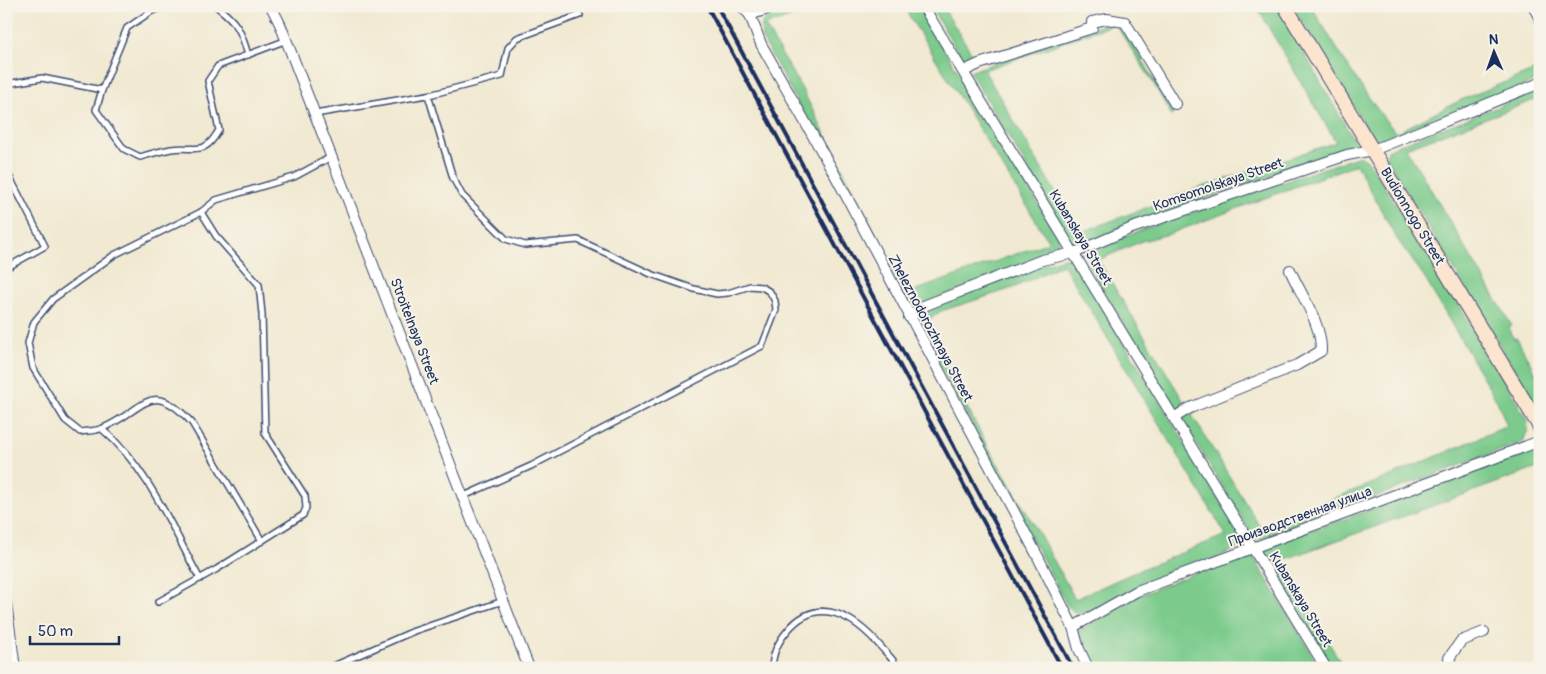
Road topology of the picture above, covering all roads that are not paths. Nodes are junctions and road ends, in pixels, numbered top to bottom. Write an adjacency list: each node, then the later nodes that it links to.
1 (167, 6): 17 (lane)
2 (216, 6): 13 (lane)
3 (271, 6): 12 (street, Stroitelnaya Street)
4 (741, 6): 10 (street, Zheleznodorozhnaya Street)
5 (775, 6): 10 (street)
6 (924, 6): 14 (street, Kubanskaya Street)
7 (1285, 6): 21 (street, Budionnogo Street)
8 (1533, 6): 11 (street)
9 (580, 15): 18 (lane)
10 (750, 15): 28 (street, Zheleznodorozhnaya Street)
11 (1540, 19)
12 (287, 40): 13 (lane); 20 (street, Stroitelnaya Street)
13 (248, 55): 17 (lane)
14 (964, 71): 19 (street); 25 (street, Kubanskaya Street)
15 (1540, 83): 21 (street, Komsomolskaya Street)
16 (6, 84): 17 (lane)
17 (102, 90)
18 (428, 94): 20 (lane); 33 (lane)
19 (1175, 104)
20 (315, 114): 22 (street, Stroitelnaya Street)
21 (1372, 150): 25 (street, Komsomolskaya Street); 30 (street, Budionnogo Street)
22 (332, 157): 24 (lane); 33 (street, Stroitelnaya Street)
23 (6, 170): 26 (lane)
24 (201, 212): 31 (lane); 34 (lane)
25 (1074, 253): 28 (street, Komsomolskaya Street); 29 (street, Kubanskaya Street)
26 (6, 268)
27 (1290, 270): 29 (street)
28 (909, 317): 40 (street, Zheleznodorozhnaya Street)
29 (1175, 417): 35 (street, Kubanskaya Street)
30 (1540, 426)
31 (102, 429): 34 (lane); 36 (lane)
32 (1540, 441): 35 (street, Производственная улица)
33 (464, 496): 37 (street, Stroitelnaya Street)
34 (262, 541): 36 (lane)
35 (1254, 547): 40 (street, Производственная улица); 48 (street, Kubanskaya Street)
36 (200, 579): 38 (lane)
37 (503, 601): 43 (lane); 44 (street, Stroitelnaya Street)
38 (158, 602)
39 (6, 603): 42 (street)
40 (1073, 627): 47 (street, Zheleznodorozhnaya Street)
41 (1484, 632): 49 (street)
42 (15, 668)
43 (328, 668)
44 (529, 668)
45 (772, 668): 46 (lane)
46 (898, 668)
47 (1088, 668)
48 (1326, 668)
49 (1452, 668)

